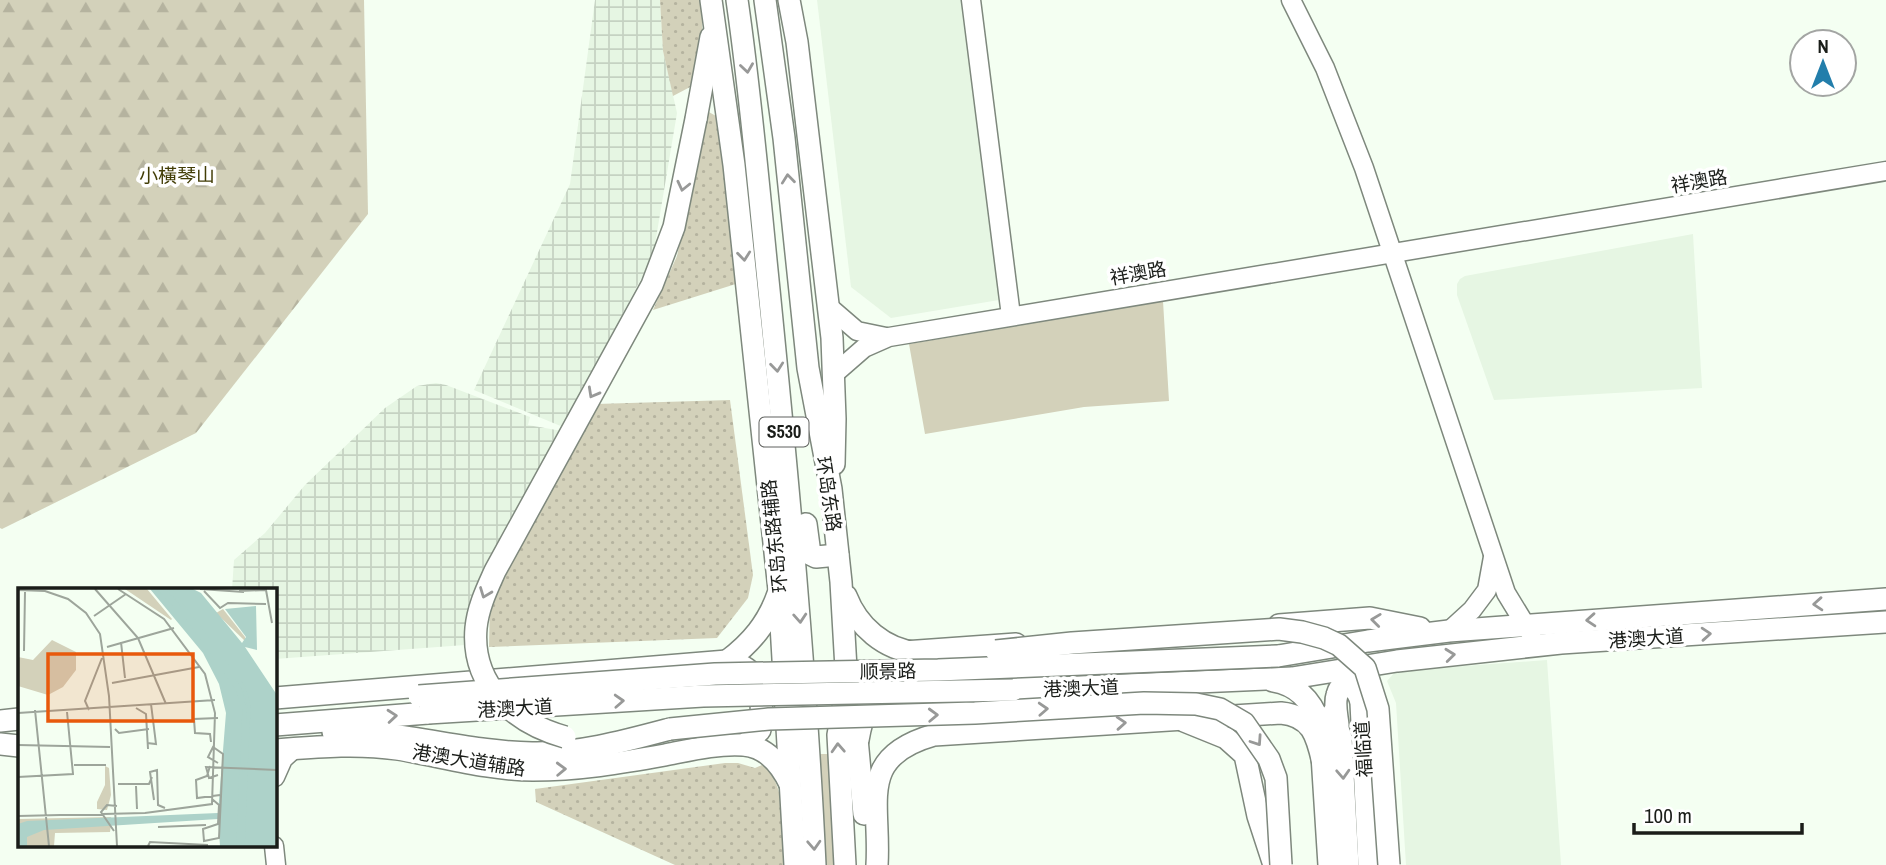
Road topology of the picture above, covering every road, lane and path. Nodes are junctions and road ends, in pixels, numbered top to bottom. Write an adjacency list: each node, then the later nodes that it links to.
1 (737, 0): 9 (main road, 环岛东路 / S530, one-way to 9)
2 (765, 0): 16 (main road, 环岛东路 / S530, one-way to 2)
3 (789, 0): 10 (main road)
4 (971, 0): 11 (street)
5 (1291, 0): 8 (street)
6 (713, 9): 13 (main road, 环岛东路辅路, one-way to 13); 44 (main road, one-way to 44, bridge)
7 (1886, 171): 8 (street, 祥澳路)
8 (1394, 253): 11 (street, 祥澳路); 17 (street)
9 (769, 291): 13 (main road); 15 (main road, 环岛东路 / S530, one-way to 15)
10 (828, 306): 12 (street, 祥澳路); 14 (main road)
11 (1011, 316): 12 (street, 祥澳路)
12 (889, 337): 14 (street, 祥澳路)
13 (755, 361): 20 (main road, 环岛东路辅路)
14 (833, 375): 16 (main road)
15 (785, 437): 18 (main road); 56 (main road, 环岛东路 / S530, one-way to 56)
16 (831, 489): 18 (main road, 环岛东路)
17 (1493, 554): 23 (street); 24 (street)
18 (838, 555): 19 (main road, 环岛东路)
19 (841, 582): 27 (main road); 33 (main road, 环岛东路)
20 (779, 590): 29 (main road); 54 (main road, 环岛东路辅路)
21 (1886, 600): 23 (main road, 港澳大道, one-way to 23)
22 (1886, 622): 26 (main road, 港澳大道, one-way to 22)
23 (1524, 625): 24 (main road, 港澳大道); 26 (street)
24 (1446, 632): 25 (main road, 港澳大道); 27 (main road, one-way to 27)
25 (1384, 638): 28 (main road); 31 (main road, 港澳大道, bridge)
26 (1540, 646): 30 (main road, 港澳大道, one-way to 26)
27 (910, 652): 28 (main road)
28 (992, 654): 45 (main road); 65 (main road, bridge)
29 (727, 661): 36 (main road); 50 (main road)
30 (1397, 661): 32 (main road, 港澳大道); 47 (main road)
31 (938, 670): 33 (main road, 顺景路, bridge)
32 (1292, 678): 34 (main road, 港澳大道); 43 (main road, 福临道)
33 (842, 679): 37 (main road, 港澳大道, bridge); 47 (main road); 57 (main road, 环岛东路, one-way to 33)
34 (1261, 680): 35 (main road, 港澳大道); 52 (main road)
35 (1013, 690): 37 (main road, 港澳大道, one-way to 35, bridge); 44 (main road, bridge)
36 (276, 698)
37 (424, 704): 38 (main road, 港澳大道); 42 (main road, 港澳大道, one-way to 37)
38 (276, 705)
39 (18, 719): 41 (main road)
40 (1179, 719): 45 (main road, one-way to 40); 52 (main road); 60 (main road)
41 (0, 721)
42 (276, 725)
43 (1338, 725): 63 (main road, 福临道, one-way to 63); 64 (main road, 福临道)
44 (670, 729): 46 (main road); 61 (main road, one-way to 61, bridge)
45 (979, 732): 59 (main road)
46 (276, 736)
47 (858, 740): 58 (main road)
48 (0, 744): 49 (main road)
49 (18, 745)
50 (745, 745): 51 (main road, 港澳大道辅路, one-way to 50); 54 (main road)
51 (284, 749): 53 (street)
52 (1323, 763): 62 (main road)
53 (276, 775)
54 (791, 786): 55 (main road, 环岛东路辅路)
55 (795, 865)
56 (815, 865)
57 (845, 865)
58 (868, 865)
59 (877, 865)
60 (1274, 865)
61 (1281, 865)
62 (1328, 865)
63 (1348, 865)
64 (1369, 865)
65 (1390, 865)

